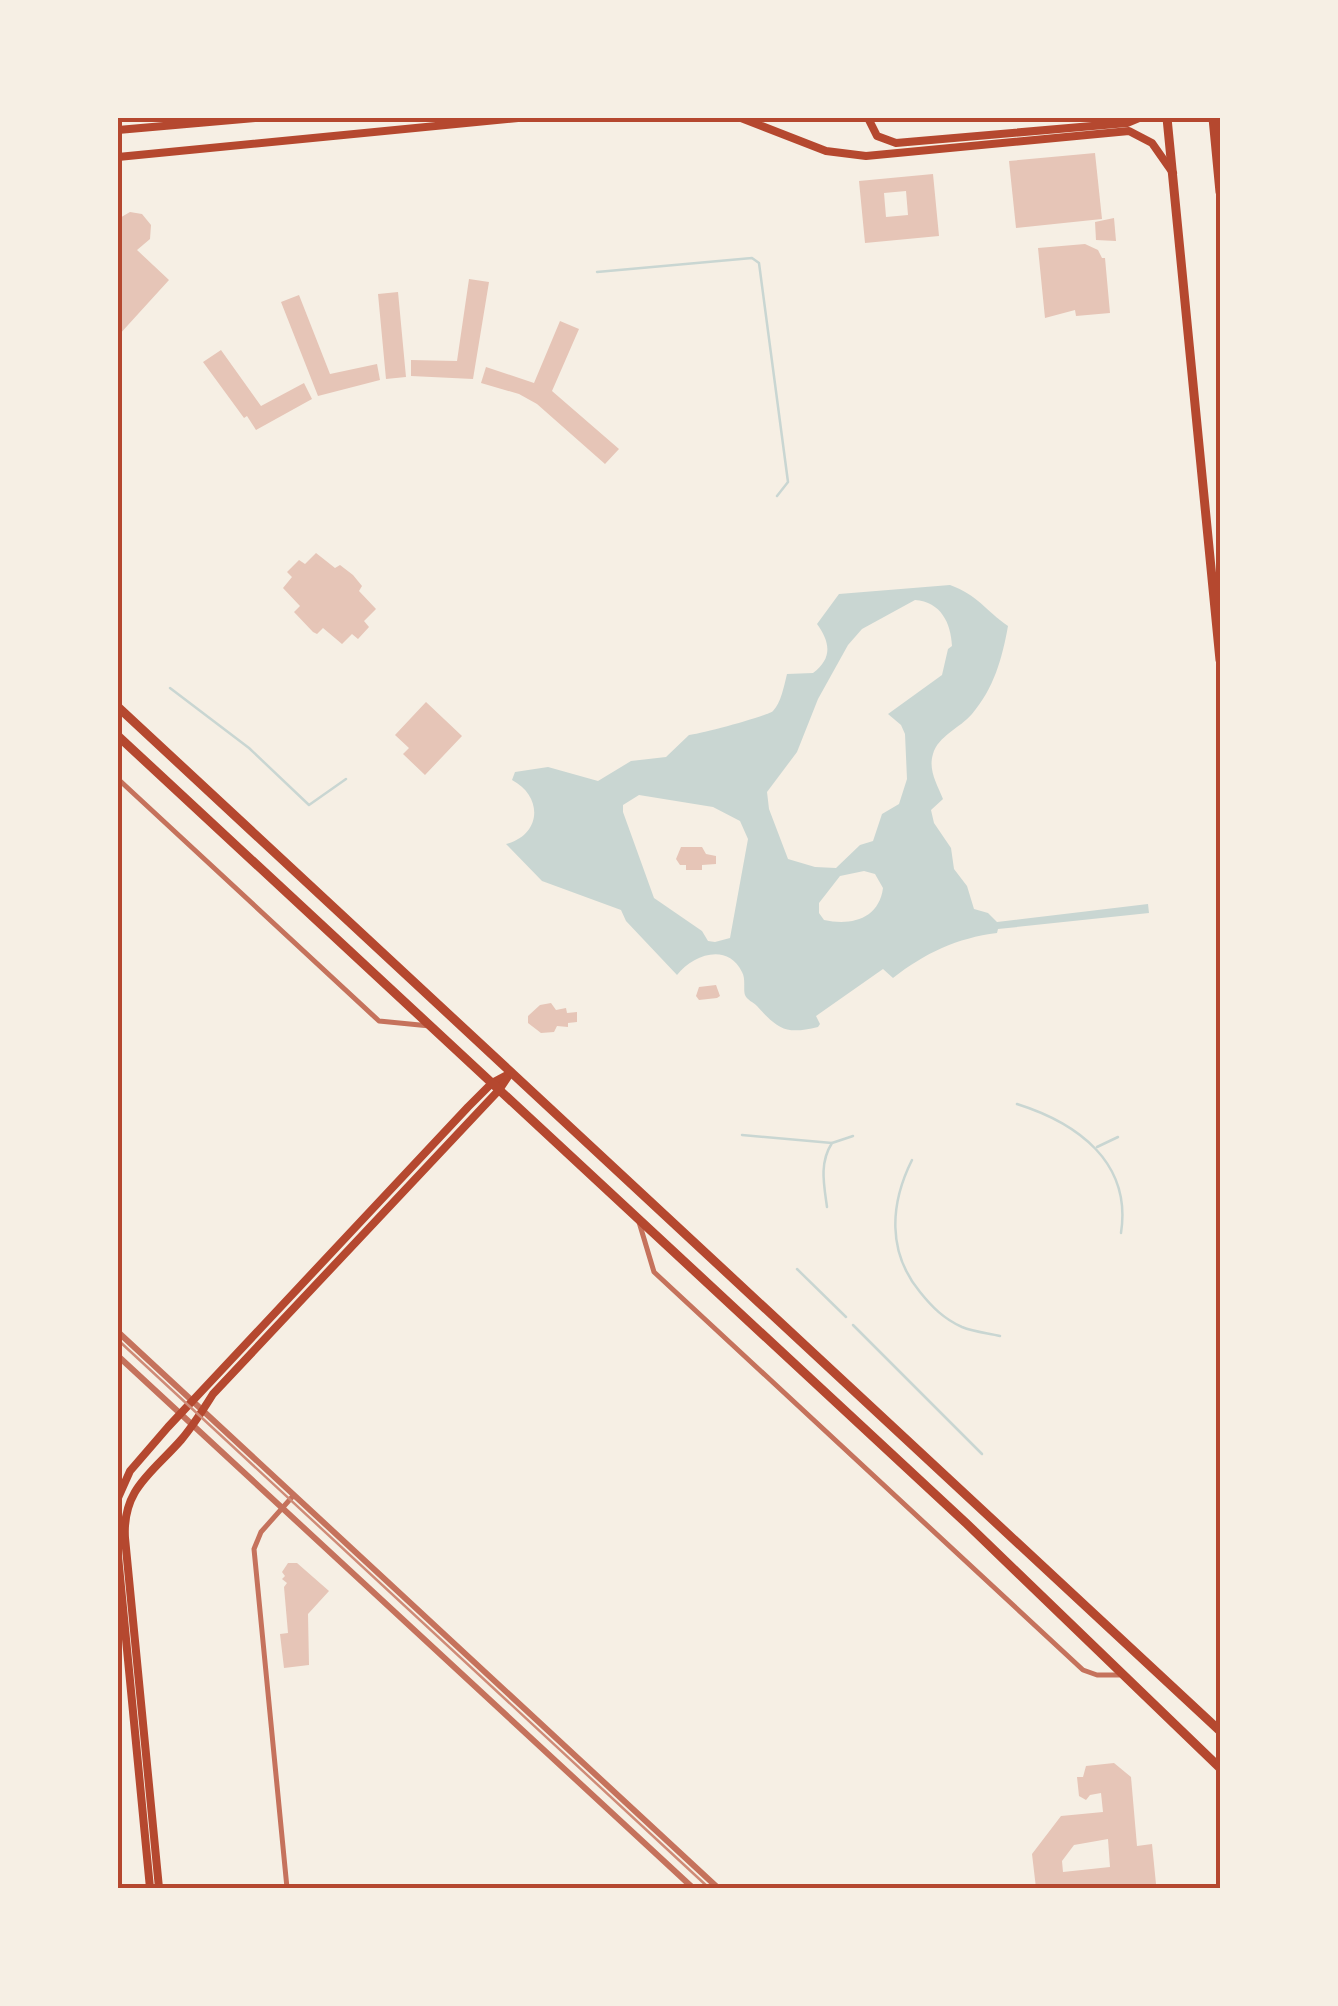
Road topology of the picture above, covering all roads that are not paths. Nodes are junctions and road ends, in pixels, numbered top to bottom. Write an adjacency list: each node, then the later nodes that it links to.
1 (169, 118): 10 (street)
2 (253, 118): 9 (main road)
3 (518, 118): 12 (main road)
4 (741, 118): 14 (main road)
5 (868, 118): 6 (main road)
6 (1139, 118)
7 (1167, 118): 14 (main road)
8 (1213, 118): 13 (main road)
9 (193, 120): 10 (main road)
10 (159, 126): 11 (main road)
11 (118, 130)
12 (118, 157)
13 (1219, 162): 15 (main road)
14 (1173, 173): 16 (main road)
15 (1220, 192)
16 (1218, 608): 17 (main road)
17 (1220, 660)
18 (118, 707): 22 (main road)
19 (118, 736): 21 (main road)
20 (118, 779): 21 (street)
21 (430, 1026): 23 (main road)
22 (511, 1072): 23 (main road); 35 (main road)
23 (496, 1087): 24 (main road); 27 (main road); 28 (main road)
24 (638, 1220): 36 (main road); 37 (street)
25 (118, 1332): 27 (street)
26 (118, 1356): 29 (street)
27 (192, 1402): 28 (street); 29 (main road)
28 (202, 1411): 30 (main road); 31 (street)
29 (180, 1414): 30 (street); 32 (main road)
30 (192, 1425): 33 (street); 41 (main road)
31 (293, 1496): 33 (street); 44 (street)
32 (118, 1498)
33 (282, 1508): 42 (street); 43 (street)
34 (118, 1556): 40 (main road)
35 (1080, 1602): 36 (main road); 38 (main road)
36 (1066, 1617): 37 (main road)
37 (1127, 1674): 39 (main road)
38 (1220, 1731)
39 (1220, 1768)
40 (150, 1888)
41 (159, 1888)
42 (287, 1888)
43 (693, 1888)
44 (718, 1888)

